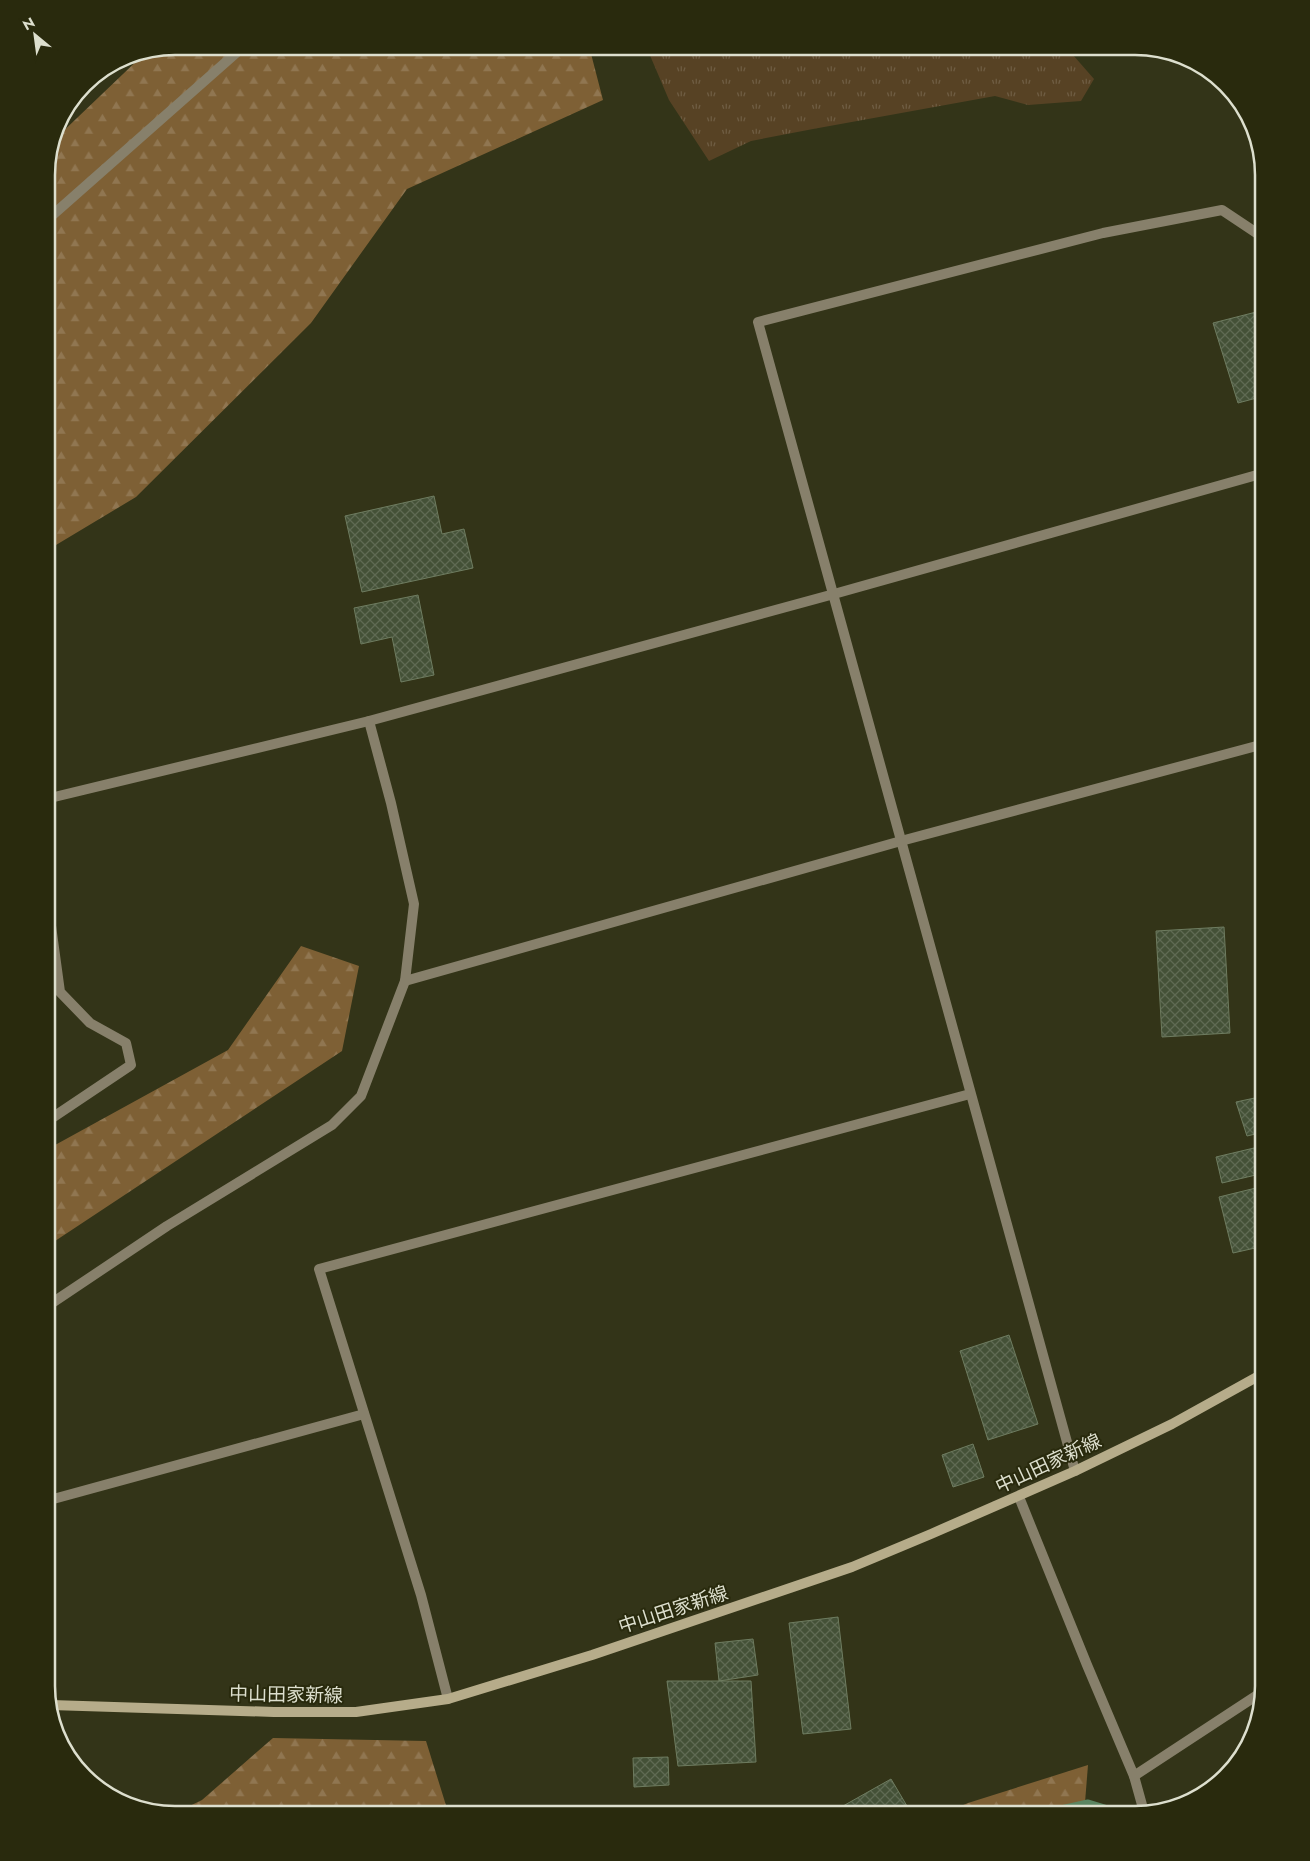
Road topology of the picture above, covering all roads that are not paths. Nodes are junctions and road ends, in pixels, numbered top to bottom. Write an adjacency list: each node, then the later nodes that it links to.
1 (234, 55): 2 (street)
2 (55, 212)
3 (1255, 232): 5 (street)
4 (1255, 477): 5 (street)
5 (834, 594): 6 (street); 9 (street)
6 (369, 721): 8 (street); 11 (street)
7 (1255, 746): 9 (street)
8 (55, 797)
9 (901, 841): 11 (street); 12 (street)
10 (55, 955): 13 (street)
11 (405, 981): 14 (street)
12 (970, 1094): 16 (street); 17 (street)
13 (55, 1116)
14 (55, 1301)
15 (1255, 1378): 17 (main road, 中山田家新線)
16 (364, 1414): 19 (street); 21 (street)
17 (1075, 1471): 18 (main road, 中山田家新線)
18 (1019, 1496): 21 (main road, 中山田家新線); 23 (street)
19 (55, 1499)
20 (1254, 1697): 23 (street)
21 (448, 1699): 22 (main road, 中山田家新線)
22 (57, 1705)
23 (1134, 1776): 24 (street)
24 (1142, 1806)

